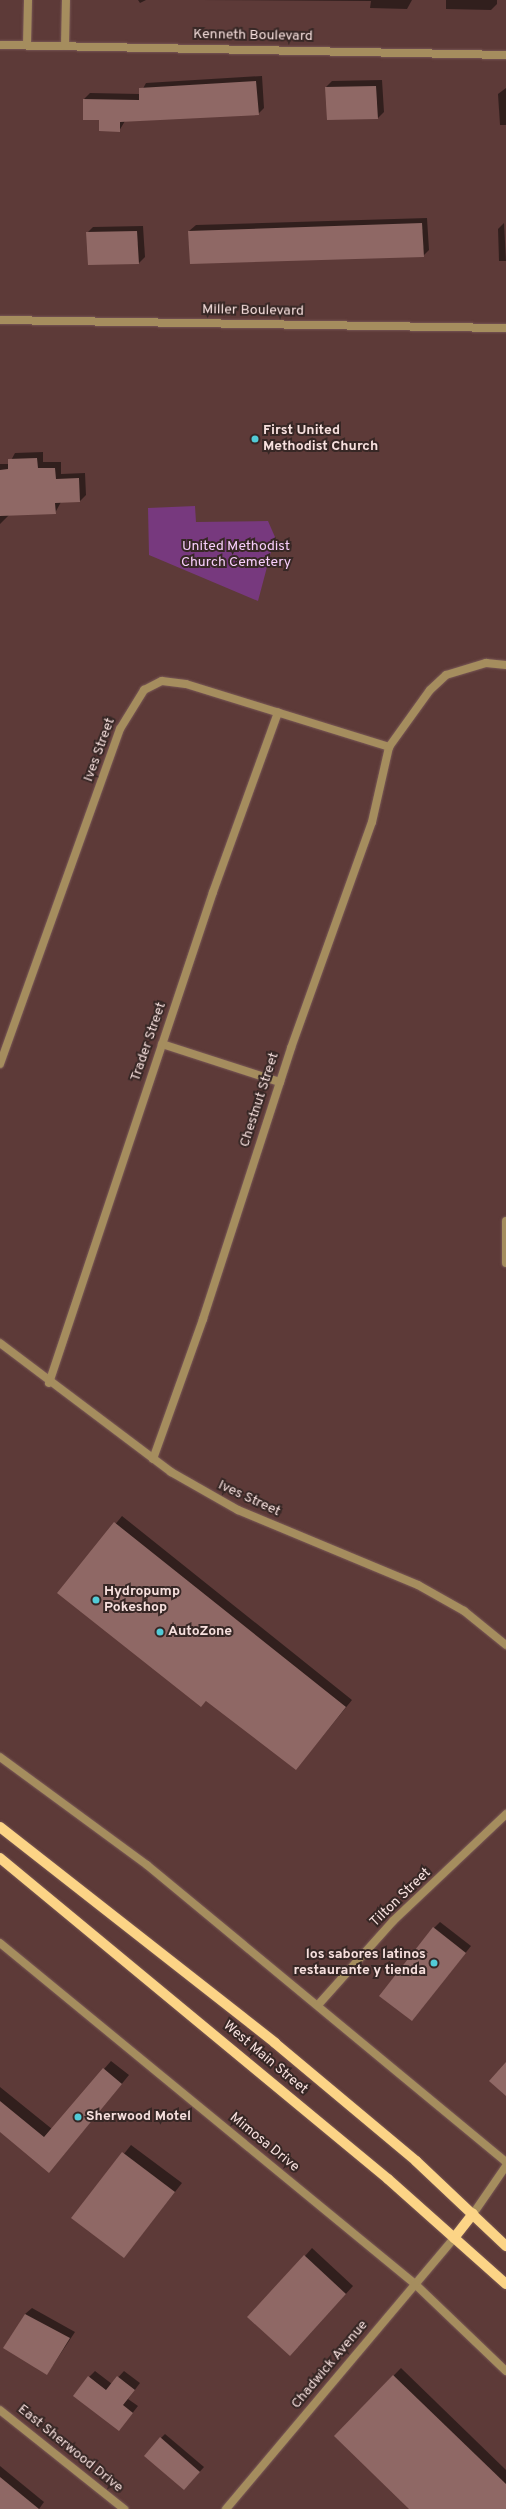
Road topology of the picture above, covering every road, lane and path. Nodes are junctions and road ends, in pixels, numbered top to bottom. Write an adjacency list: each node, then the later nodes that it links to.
1 (28, 0): 4 (street)
2 (66, 0): 5 (street)
3 (0, 45): 4 (street, Kenneth Boulevard)
4 (27, 45): 5 (street, Kenneth Boulevard)
5 (65, 46): 6 (street, Kenneth Boulevard)
6 (506, 55)
7 (0, 320): 8 (street, Miller Boulevard)
8 (506, 328)
9 (506, 665): 11 (street)
10 (278, 712): 11 (street, Ives Street); 12 (street, Trader Street); 13 (street, Ives Street)
11 (389, 747): 14 (street, Chestnut Street)
12 (162, 1044): 14 (street); 18 (street, Trader Street)
13 (0, 1064)
14 (280, 1082): 19 (street, Chestnut Street)
15 (506, 1221): 16 (street)
16 (506, 1263)
17 (0, 1343): 18 (street, Ives Street)
18 (49, 1383): 19 (street, Ives Street)
19 (153, 1459): 20 (street, Ives Street)
20 (506, 1644)
21 (0, 1757): 26 (street)
22 (506, 1814): 26 (street, Tilton Street)
23 (0, 1826): 29 (main road, West Main Street)
24 (0, 1858): 30 (main road, West Main Street)
25 (0, 1942): 32 (street, Mimosa Drive)
26 (318, 2005): 27 (street)
27 (506, 2162)
28 (506, 2166): 29 (street)
29 (473, 2214): 30 (main road); 31 (main road, West Main Street)
30 (454, 2238): 32 (street, Chadwick Avenue); 33 (main road, West Main Street)
31 (506, 2246)
32 (415, 2284): 34 (street, Mimosa Drive); 37 (street, Chadwick Avenue)
33 (506, 2284)
34 (506, 2371)
35 (0, 2410): 36 (street, East Sherwood Drive)
36 (124, 2509)
37 (226, 2509)

